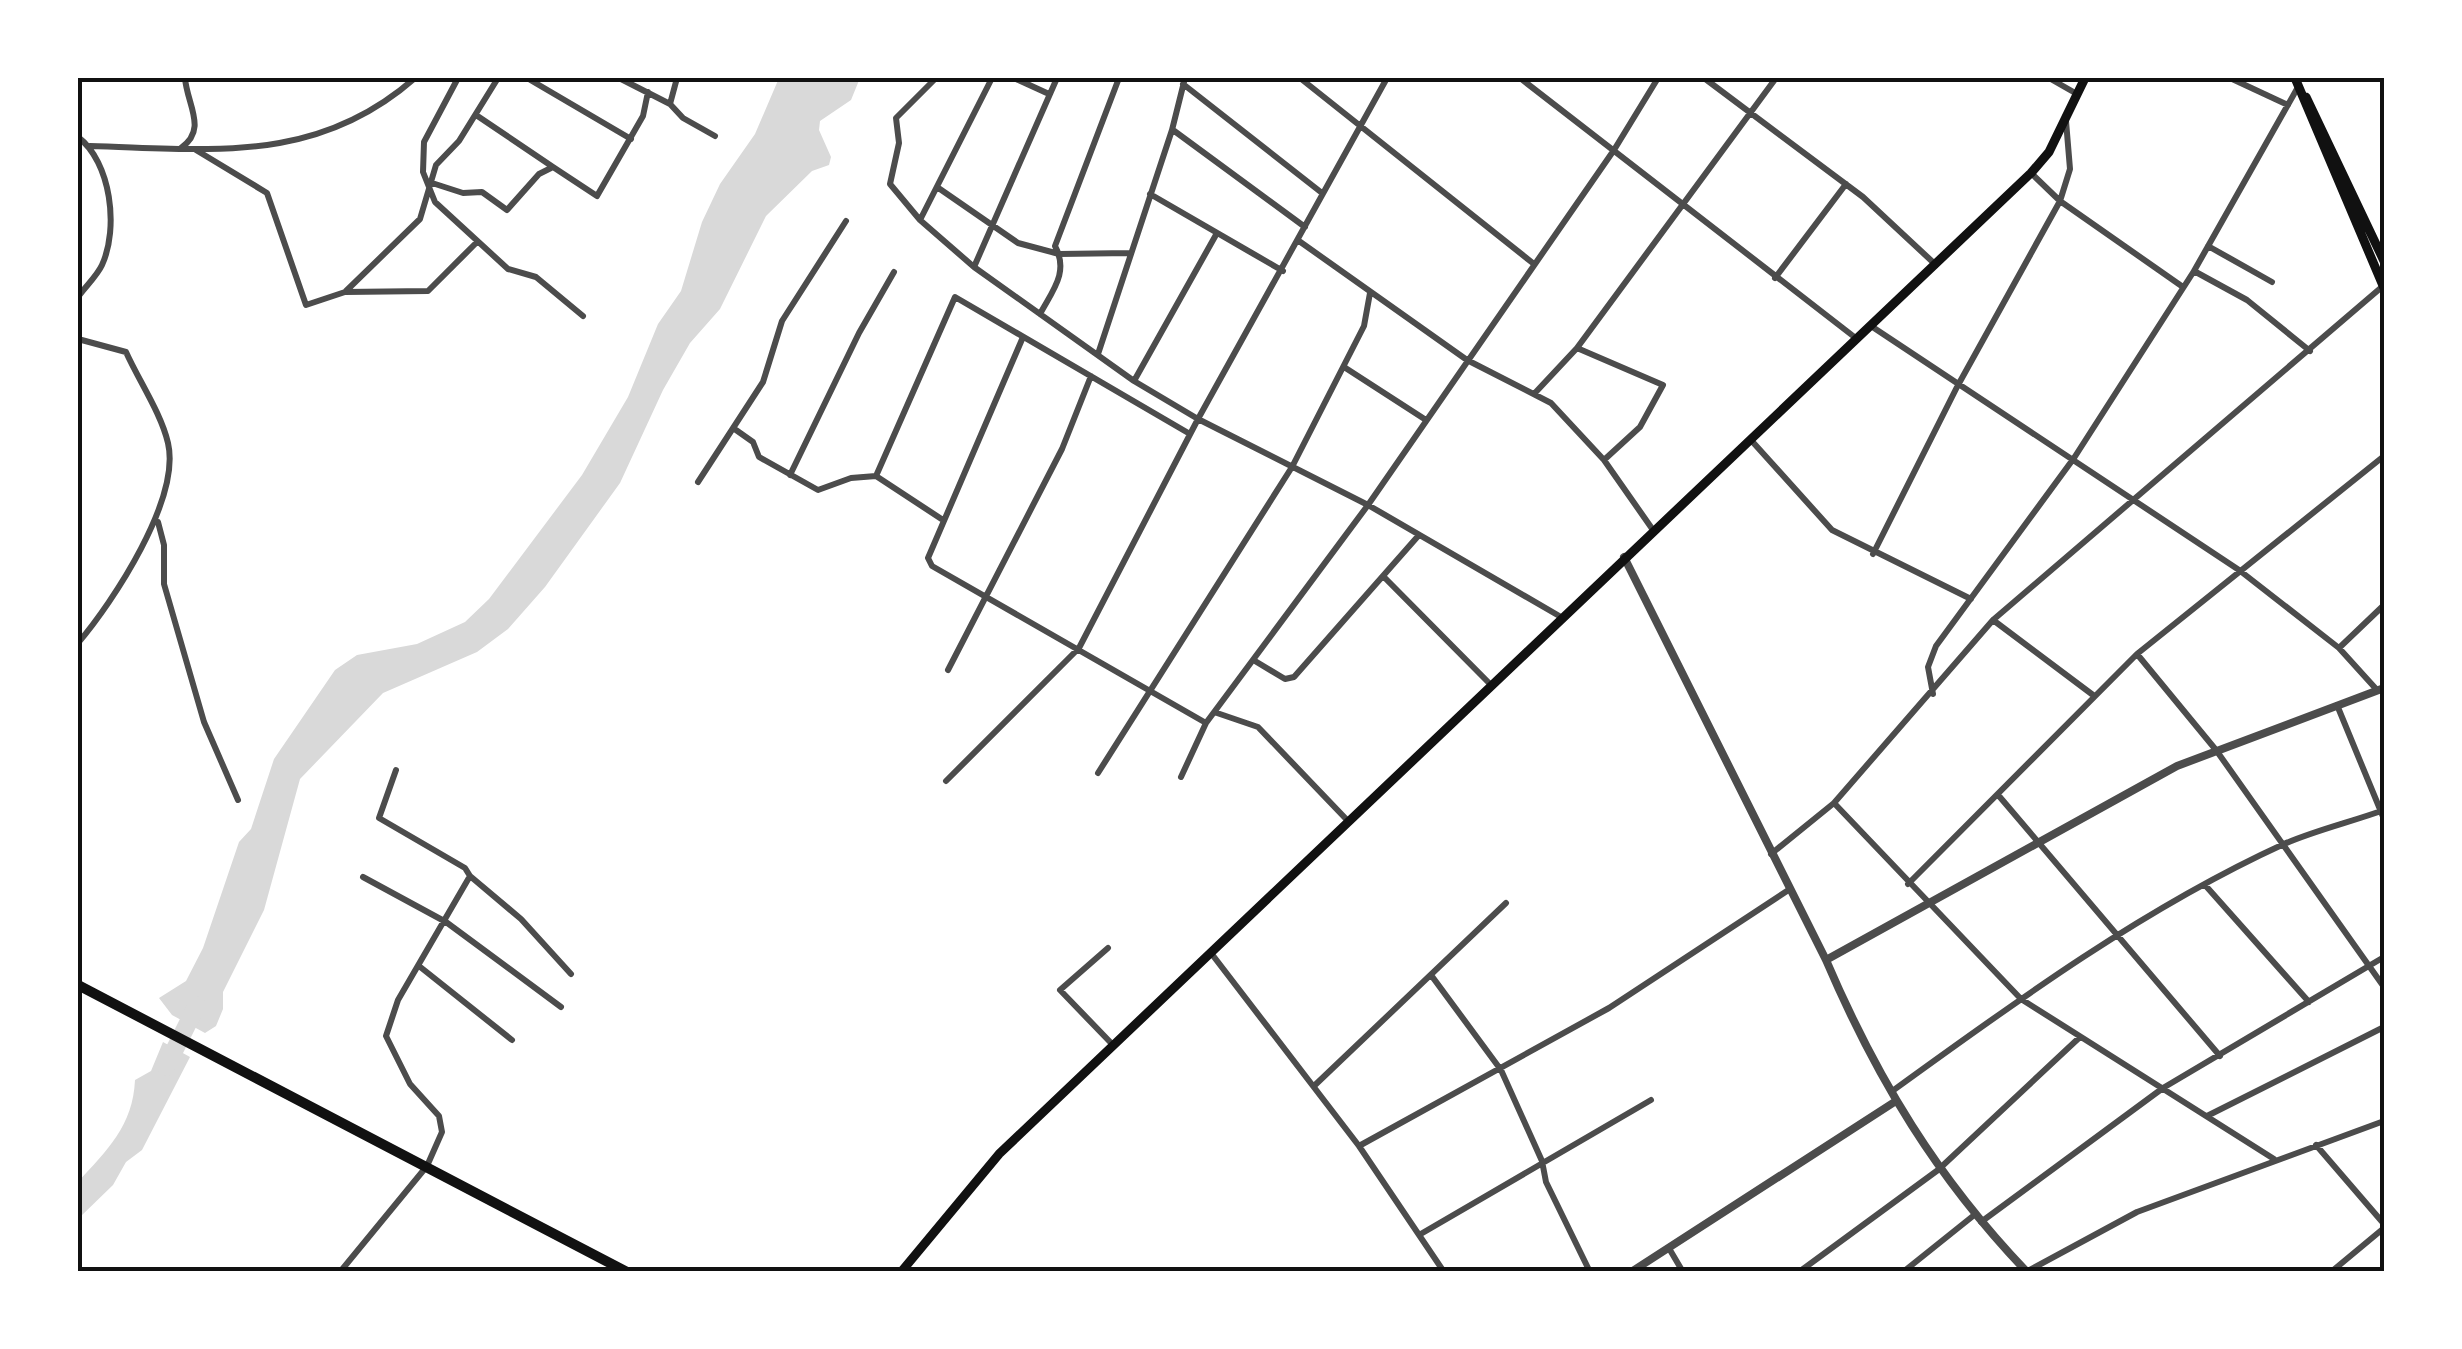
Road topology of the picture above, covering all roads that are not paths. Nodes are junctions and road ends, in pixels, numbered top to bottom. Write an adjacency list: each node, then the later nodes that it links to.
1 (185, 78): 38 (street)
2 (415, 78): 39 (street)
3 (458, 78): 43 (street)
4 (498, 78): 30 (street)
5 (527, 78): 36 (street)
6 (619, 78): 24 (street)
7 (677, 78): 27 (street)
8 (936, 78): 50 (street)
9 (992, 78): 45 (street)
10 (1014, 78): 25 (street)
11 (1057, 78): 25 (street)
12 (1119, 78): 58 (street)
13 (1300, 78): 32 (street)
14 (1387, 78): 32 (street)
15 (1520, 78): 40 (street)
16 (1658, 78): 40 (street)
17 (1704, 78): 29 (street)
18 (1776, 78): 29 (street)
19 (2048, 78): 26 (street)
20 (2085, 78): 26 (main road)
21 (2230, 78): 28 (street)
22 (1184, 81): 33 (street); 46 (street)
23 (2299, 85): 28 (street); 60 (main road); 70 (main road)
24 (648, 92): 27 (street); 36 (street)
25 (1050, 94): 52 (street)
26 (2078, 94): 31 (main road)
27 (670, 104): 34 (street)
28 (2288, 105): 57 (street)
29 (1750, 111): 44 (street); 49 (street)
30 (476, 115): 41 (street); 43 (street)
31 (2066, 121): 42 (main road); 48 (street)
32 (1358, 122): 46 (street); 61 (street)
33 (1172, 130): 47 (street); 53 (street)
34 (715, 136)
35 (78, 137): 37 (street)
36 (631, 140): 41 (street)
37 (90, 146): 38 (street); 73 (street)
38 (180, 149): 39 (street)
39 (196, 150): 71 (street)
40 (1614, 150): 49 (street); 61 (street)
41 (553, 167): 43 (street)
42 (2031, 173): 48 (street); 62 (main road)
43 (429, 184): 56 (street); 71 (street)
44 (1846, 184): 62 (street); 67 (street)
45 (937, 187): 50 (street); 52 (street)
46 (1322, 193): 53 (street)
47 (1150, 194): 54 (street); 59 (street)
48 (2060, 200): 69 (street); 87 (street)
49 (1682, 204): 67 (street); 80 (street)
50 (920, 220): 63 (street)
51 (846, 221): 91 (street)
52 (993, 224): 58 (street); 63 (street)
53 (1305, 226): 55 (street)
54 (1216, 232): 64 (street); 86 (street)
55 (1299, 241): 64 (street); 72 (street)
56 (475, 244): 71 (street); 75 (street)
57 (2208, 246): 65 (street); 68 (street)
58 (1059, 254): 59 (street); 74 (street)
59 (1130, 254): 82 (street)
60 (2384, 260)
61 (1534, 264): 83 (street)
62 (1936, 265): 76 (main road)
63 (974, 267): 74 (street)
64 (1283, 271): 89 (street)
65 (2194, 271): 69 (street); 81 (street)
66 (894, 272): 98 (street)
67 (1775, 278): 79 (street)
68 (2272, 282)
69 (2184, 287): 95 (street)
70 (2384, 287): 81 (street)
71 (345, 292)
72 (1370, 292): 83 (street); 84 (street)
73 (78, 297)
74 (1040, 314): 82 (street)
75 (583, 316)
76 (1871, 326): 79 (main road); 87 (street)
77 (1023, 337): 85 (street); 99 (street); 104 (street)
78 (78, 339): 103 (street)
79 (1857, 339): 93 (main road)
80 (1577, 348): 88 (street); 96 (street)
81 (2310, 351): 101 (street)
82 (1098, 354): 86 (street)
83 (1467, 360): 88 (street); 90 (street)
84 (1344, 366): 90 (street); 97 (street)
85 (1091, 376): 92 (street); 111 (street)
86 (1134, 381): 89 (street)
87 (1957, 387): 95 (street); 107 (street)
88 (1534, 394): 96 (street)
89 (1198, 419): 92 (street); 97 (street)
90 (1426, 420): 102 (street)
91 (736, 430): 98 (street); 100 (street)
92 (1190, 434): 117 (street)
93 (1750, 439): 105 (main road); 107 (street)
94 (2384, 456): 109 (street)
95 (2074, 458): 101 (street); 112 (street)
96 (1604, 460): 105 (street)
97 (1292, 466): 102 (street); 124 (street)
98 (790, 475): 99 (street)
99 (876, 476): 104 (street)
100 (698, 482)
101 (2135, 502): 109 (street); 115 (street)
102 (1368, 505): 106 (street); 120 (street)
103 (157, 520): 116 (street); 136 (street)
104 (942, 520): 111 (street)
105 (1653, 530): 108 (main road)
106 (1419, 535): 110 (street); 114 (street)
107 (1872, 554): 112 (street)
108 (1624, 557): 114 (main road); 142 (street)
109 (2240, 570): 118 (street); 119 (street)
110 (1383, 576): 120 (street); 122 (street)
111 (988, 597): 117 (street); 121 (street)
112 (1970, 599): 125 (street)
113 (2384, 606): 118 (street)
114 (1561, 617): 122 (main road)
115 (1994, 620): 125 (street); 126 (street)
116 (78, 643)
117 (1079, 648): 124 (street); 134 (street)
118 (2339, 648): 123 (street)
119 (2137, 654): 126 (street); 130 (street)
120 (1254, 661): 128 (street)
121 (948, 670)
122 (1491, 684): 139 (main road)
123 (2381, 689): 127 (street)
124 (1151, 690): 129 (street); 132 (street)
125 (1933, 694): 137 (street)
126 (2093, 695): 135 (street)
127 (2337, 705): 130 (street); 138 (street)
128 (1217, 713): 129 (street); 139 (street)
129 (1206, 723): 133 (street)
130 (2216, 750): 140 (street); 141 (street)
131 (396, 770): 144 (street)
132 (1098, 773)
133 (1181, 777)
134 (946, 781)
135 (2000, 796): 140 (street); 145 (street)
136 (238, 800)
137 (1834, 803): 142 (street); 145 (street)
138 (2384, 813): 141 (street)
139 (1348, 821): 153 (main road)
140 (2036, 841): 148 (street); 151 (street)
141 (2285, 844): 146 (street); 156 (street)
142 (1770, 855): 147 (street)
143 (363, 876): 150 (street)
144 (470, 876): 150 (street); 158 (street)
145 (1908, 884): 148 (street)
146 (2205, 885): 151 (street); 163 (street)
147 (1790, 889): 155 (street); 170 (street)
148 (1927, 902): 155 (street); 162 (street)
149 (1506, 903): 159 (street)
150 (446, 922): 157 (street); 164 (street)
151 (2118, 939): 162 (street); 169 (street)
152 (1108, 948): 168 (street)
153 (1211, 953): 168 (main road); 171 (street)
154 (2384, 957): 156 (street)
155 (1826, 960): 173 (street)
156 (2370, 965): 161 (street); 163 (street)
157 (419, 966): 167 (street); 182 (street)
158 (571, 974)
159 (1432, 975): 170 (street); 171 (street)
160 (78, 985): 182 (highway)
161 (2384, 986)
162 (2021, 999): 166 (street); 173 (street)
163 (2309, 1002): 169 (street)
164 (561, 1007)
165 (2384, 1027): 176 (street)
166 (2080, 1037): 172 (street); 183 (street)
167 (512, 1040)
168 (1112, 1045): 191 (main road)
169 (2220, 1056): 172 (street)
170 (1501, 1070): 179 (street); 181 (street)
171 (1314, 1086): 179 (street)
172 (2163, 1088): 176 (street); 184 (street)
173 (1891, 1092): 175 (street)
174 (1650, 1100): 181 (street)
175 (1896, 1101): 183 (street); 187 (street)
176 (2207, 1116): 180 (street)
177 (2384, 1120): 178 (street)
178 (2316, 1145): 180 (street); 185 (street)
179 (1359, 1146): 186 (street)
180 (2274, 1159): 188 (street)
181 (1542, 1161): 186 (street); 193 (street)
182 (427, 1166): 189 (street); 190 (highway)
183 (1938, 1170): 184 (street); 196 (street)
184 (1976, 1219): 188 (street); 197 (street)
185 (2384, 1226): 198 (street)
186 (1418, 1235): 192 (street)
187 (1670, 1250): 194 (street); 195 (street)
188 (2027, 1271)
189 (340, 1272)
190 (627, 1272)
191 (901, 1272)
192 (1444, 1272)
193 (1590, 1272)
194 (1631, 1272)
195 (1682, 1272)
196 (1799, 1272)
197 (1903, 1272)
198 (2331, 1272)

